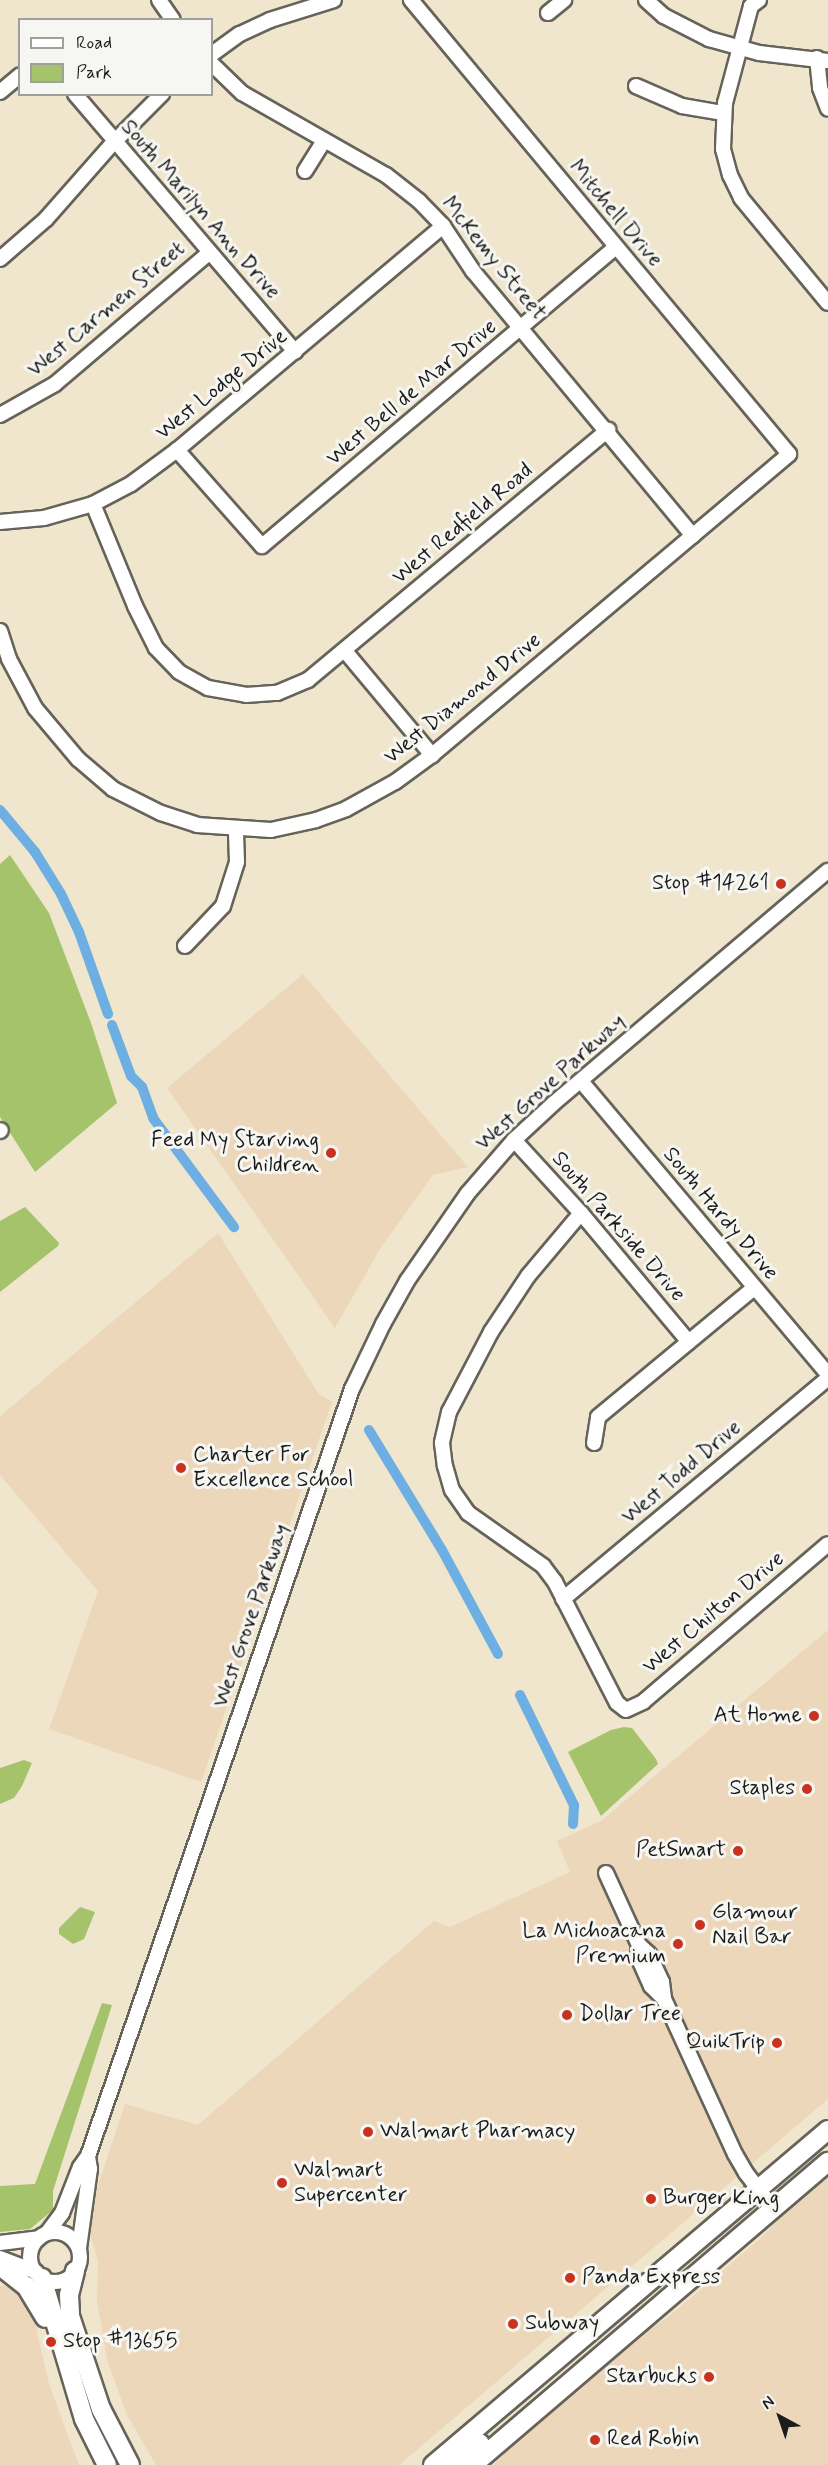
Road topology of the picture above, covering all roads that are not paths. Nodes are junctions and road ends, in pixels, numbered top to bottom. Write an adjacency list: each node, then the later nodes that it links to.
1 (159, 0): 8 (street)
2 (334, 0): 10 (street)
3 (411, 0): 24 (street, Mitchell Drive)
4 (564, 0): 7 (street)
5 (646, 0): 9 (street)
6 (759, 0): 9 (street)
7 (548, 13)
8 (172, 18)
9 (741, 49): 11 (street); 19 (street)
10 (213, 53)
11 (824, 57): 18 (street)
12 (213, 65): 20 (street, McKemy Street)
13 (18, 77): 15 (street)
14 (636, 86): 19 (street)
15 (0, 92)
16 (77, 96): 21 (street, South Marilyn Ann Drive)
17 (160, 96): 21 (street)
18 (828, 109)
19 (723, 113): 27 (street)
20 (324, 140): 22 (street); 23 (street, McKemy Street)
21 (114, 142): 25 (street, South Marilyn Ann Drive); 26 (street)
22 (305, 171)
23 (443, 226): 28 (street, McKemy Street); 29 (street, West Lodge Drive)
24 (616, 248): 28 (street, West Bell de Mar Drive); 33 (street, Mitchell Drive)
25 (209, 253): 29 (street, South Marilyn Ann Drive); 30 (street, West Carmen Street)
26 (0, 259)
27 (828, 303)
28 (521, 329): 31 (street, McKemy Street); 32 (street, West Bell de Mar Drive)
29 (295, 352): 32 (street, West Lodge Drive)
30 (0, 415)
31 (608, 430): 36 (street, McKemy Street); 38 (street, West Redfield Road)
32 (177, 450): 34 (street, West Lodge Drive)
33 (789, 454): 36 (street, West Diamond Drive)
34 (93, 504): 35 (street, West Lodge Drive); 38 (street, West Redfield Road)
35 (0, 522)
36 (693, 536): 39 (street, West Diamond Drive)
37 (0, 630): 40 (street)
38 (345, 651): 39 (street)
39 (432, 755): 40 (street, West Diamond Drive)
40 (236, 829): 42 (street)
41 (828, 871): 43 (street, West Grove Parkway)
42 (185, 946)
43 (581, 1081): 44 (street, West Grove Parkway); 46 (street, South Hardy Drive)
44 (514, 1140): 45 (street, South Parkside Drive); 54 (street, West Grove Parkway)
45 (581, 1213): 47 (street, South Parkside Drive); 51 (street)
46 (754, 1288): 47 (street); 48 (street, South Hardy Drive)
47 (689, 1342): 49 (street)
48 (828, 1376): 51 (street, West Todd Drive)
49 (594, 1443)
50 (828, 1544): 51 (street, West Chilton Drive)
51 (564, 1599)
52 (606, 1873): 56 (street)
53 (828, 2130): 56 (main road)
54 (88, 2156): 58 (street, West Grove Parkway); 60 (street, West Grove Parkway)
55 (828, 2162): 57 (main road)
56 (758, 2189): 57 (street); 65 (main road)
57 (773, 2208): 68 (main road)
58 (43, 2235): 59 (street); 60 (street); 64 (street)
59 (0, 2243)
60 (79, 2248): 63 (street)
61 (0, 2258): 64 (street)
62 (0, 2266): 66 (main road)
63 (75, 2271): 64 (street); 72 (main road)
64 (39, 2275): 66 (main road)
65 (567, 2352): 67 (main road); 68 (main road)
66 (66, 2361): 69 (main road)
67 (501, 2408): 73 (main road); 74 (main road)
68 (520, 2424): 75 (main road)
69 (89, 2431): 70 (main road); 71 (main road)
70 (107, 2465)
71 (120, 2465)
72 (130, 2465)
73 (434, 2465)
74 (455, 2465)
75 (472, 2465)

